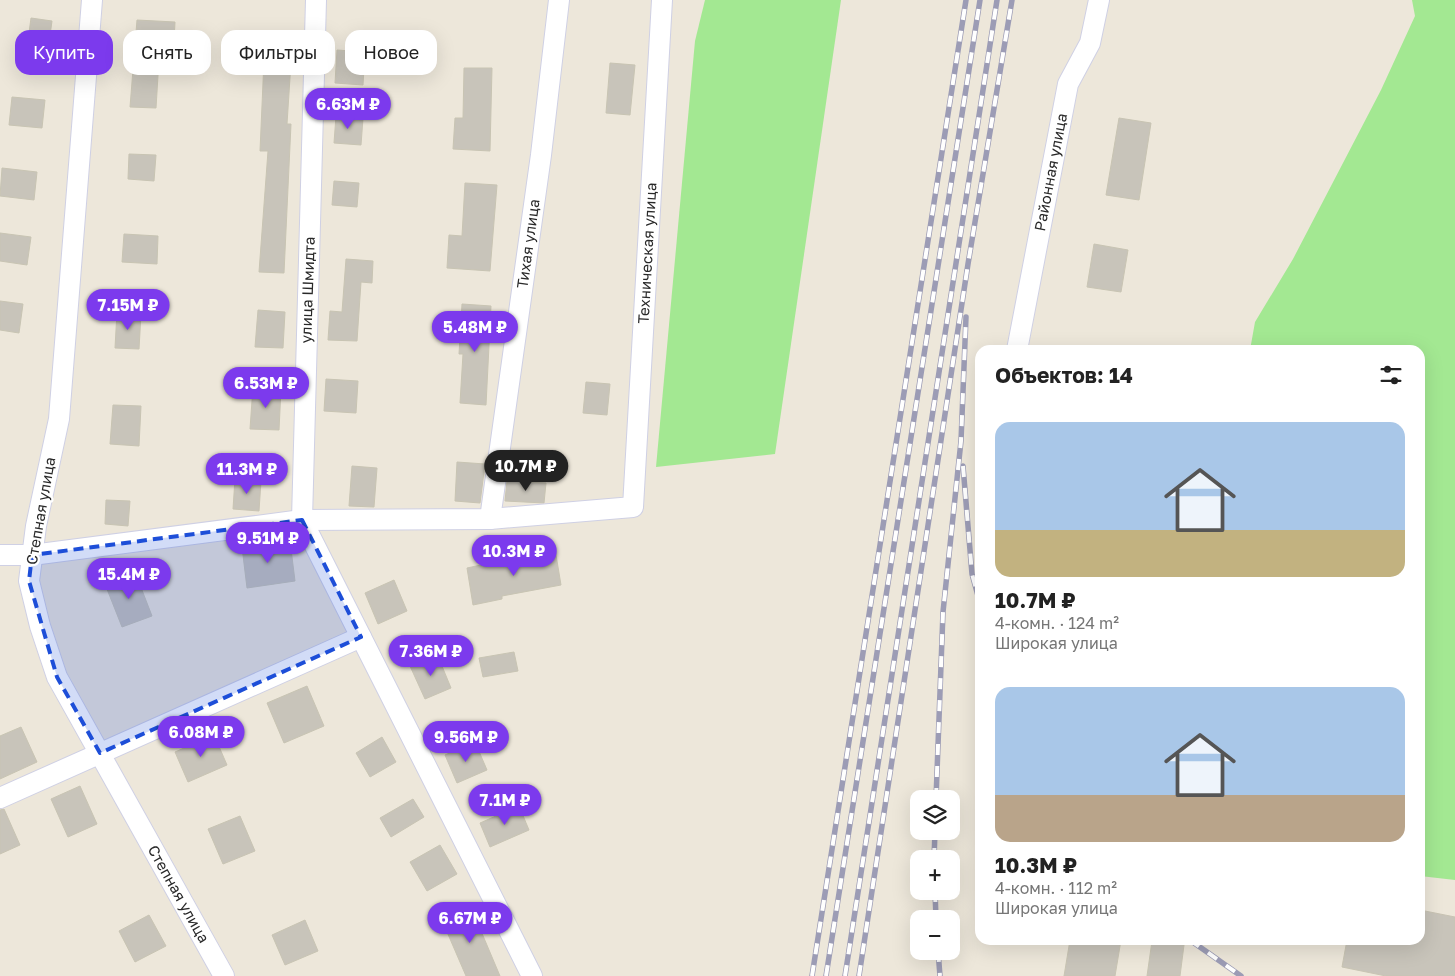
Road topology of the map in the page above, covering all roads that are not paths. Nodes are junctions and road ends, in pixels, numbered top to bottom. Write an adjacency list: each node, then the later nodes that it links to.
1 (92, 0): 10 (street, Степная улица)
2 (316, 0): 8 (street, улица Шмидта)
3 (559, 0): 7 (street, Тихая улица)
4 (662, 0): 7 (street, Техническая улица)
5 (1099, 0): 6 (street, Районная улица)
6 (1018, 345)
7 (490, 519): 8 (street)
8 (302, 520): 10 (street); 11 (street, улица Шмидта)
9 (0, 555): 10 (street)
10 (32, 555): 12 (street, Степная улица)
11 (361, 637): 12 (street); 15 (street, улица Шмидта)
12 (100, 753): 13 (street); 14 (street, Степная улица)
13 (0, 798)
14 (224, 976)
15 (532, 976)

